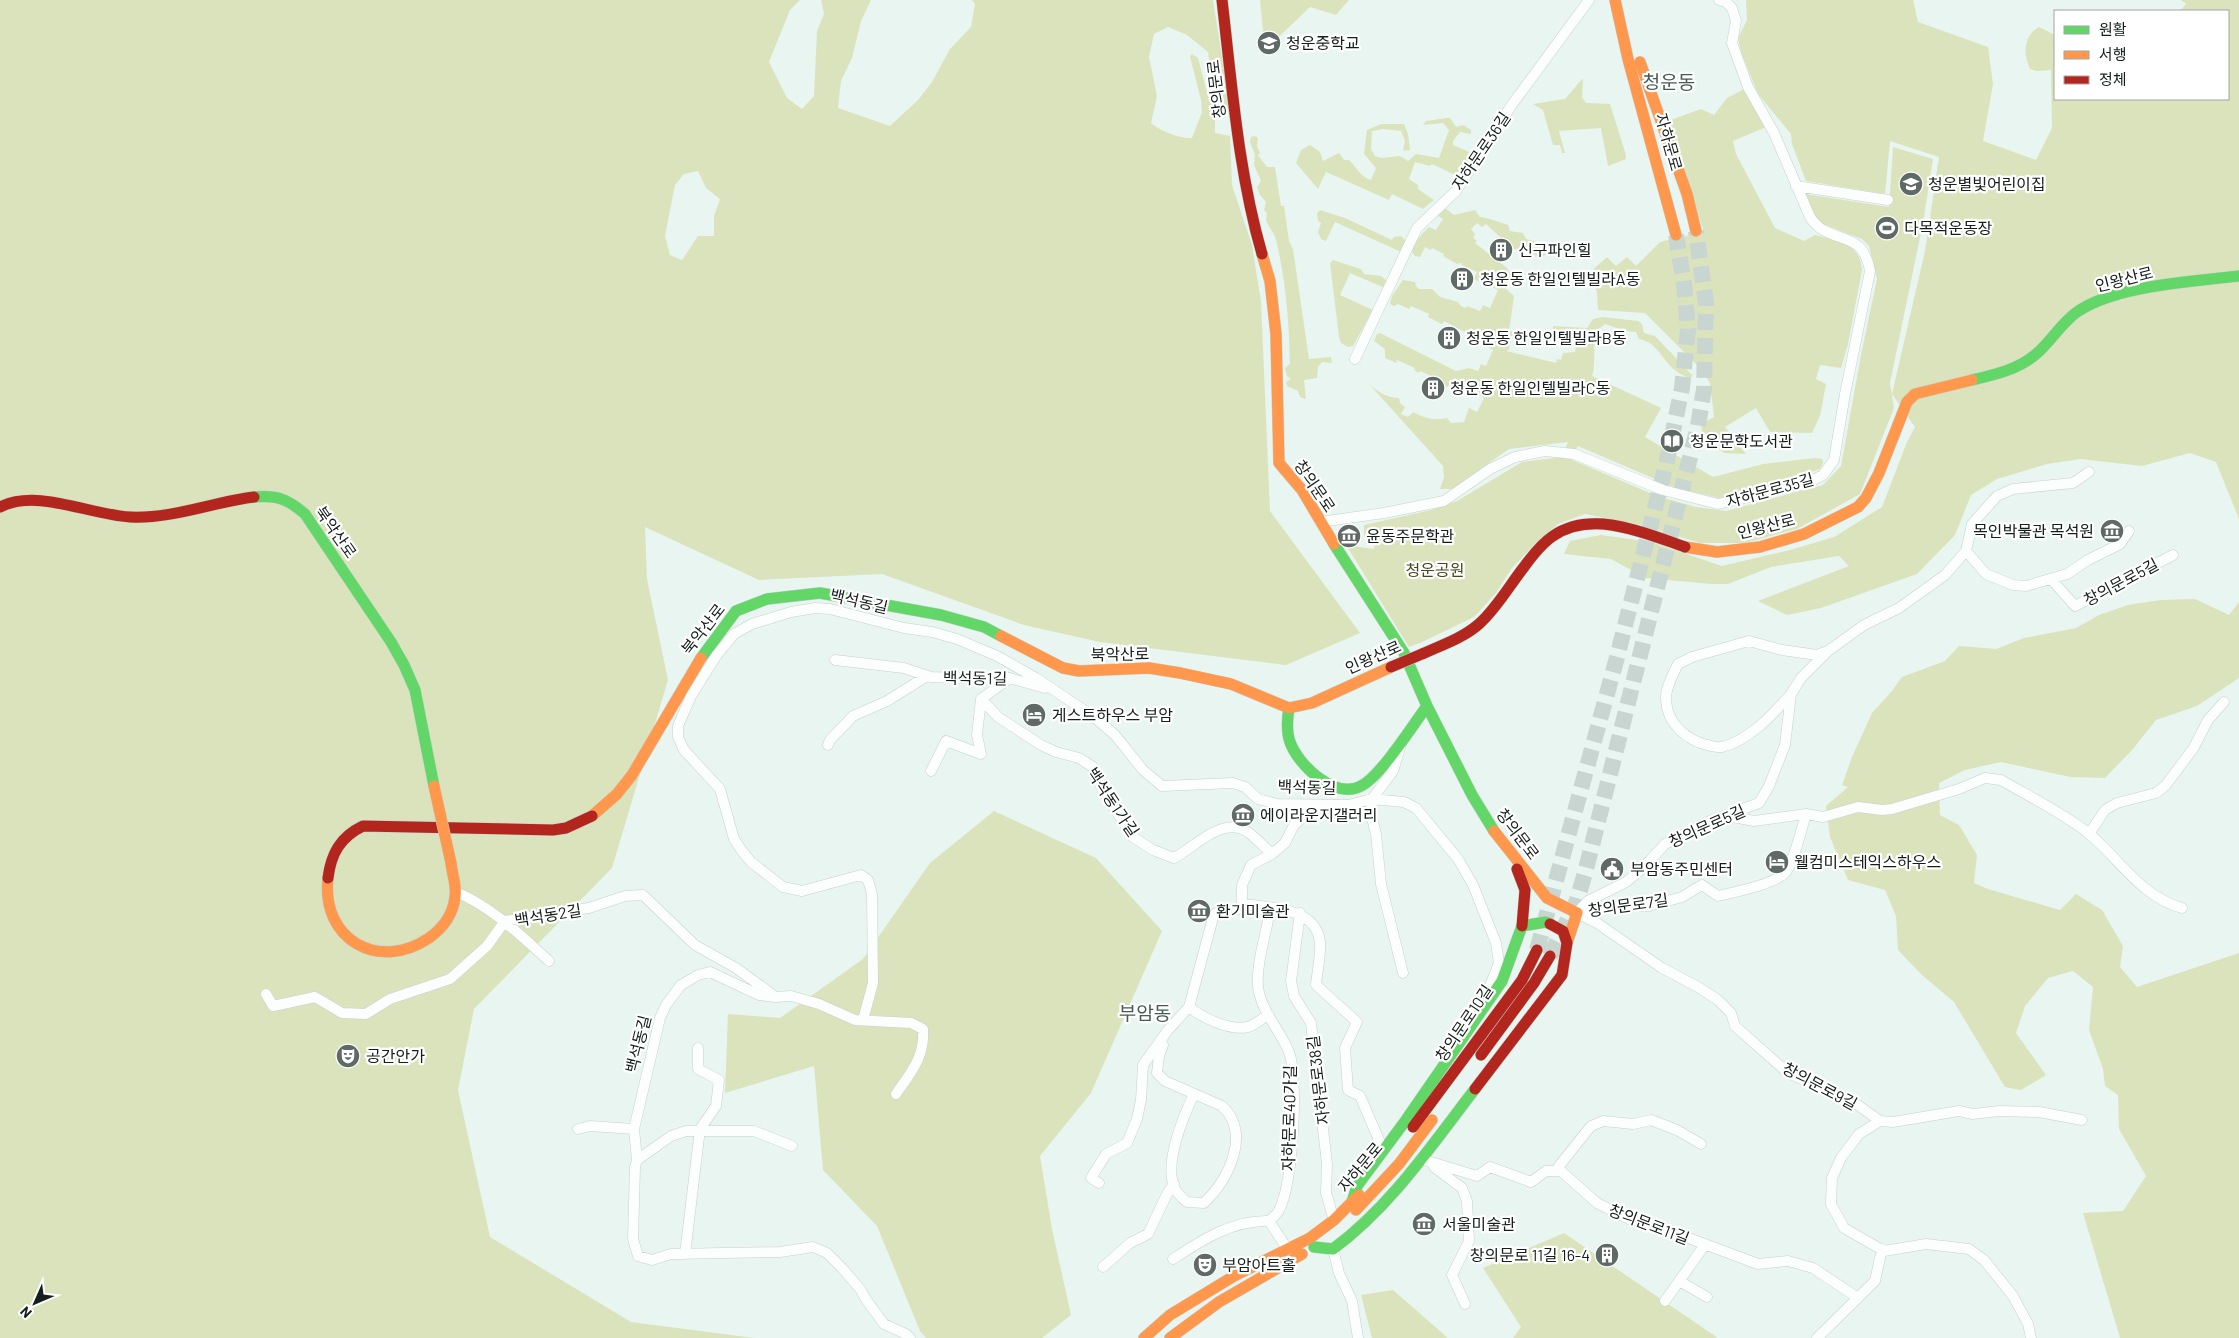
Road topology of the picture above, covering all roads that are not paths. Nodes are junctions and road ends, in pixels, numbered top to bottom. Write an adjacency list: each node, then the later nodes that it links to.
1 (1222, 0): 14 (street, 창의문로)
2 (1589, 0): 11 (street, 자하문로36길)
3 (1615, 0): 9 (street, 자하문로)
4 (1623, 0): 8 (street, 자하문로)
5 (1719, 0): 6 (street, 자하문로35길)
6 (1796, 186): 7 (street); 14 (street, 자하문로35길)
7 (1888, 200)
8 (1696, 231)
9 (1676, 235)
10 (2239, 276): 28 (street, 인왕산로, bridge)
11 (1355, 359)
12 (2089, 472): 16 (street, 창의문로5길)
13 (0, 507): 39 (street, 북악산로, bridge)
14 (1320, 522): 27 (street, 창의문로)
15 (2129, 530): 18 (street, 창의문로5길)
16 (1966, 551): 18 (street, 창의문로5길); 19 (street, 창의문로5길)
17 (2173, 555): 18 (street, 창의문로5길)
18 (2051, 579)
19 (1828, 651): 24 (street, 창의문로5길); 24 (street)
20 (835, 660): 21 (street, 백석동1길)
21 (928, 676): 22 (street, 백석동1길); 30 (street, 백석동1길)
22 (1010, 678): 23 (street, 백석동1길); 25 (street)
23 (1051, 690): 33 (street, 백석동길); 56 (street, 백석동길)
24 (1791, 694): 35 (street, 창의문로5길)
25 (981, 699): 31 (street); 37 (street, 백석동1가길)
26 (2224, 702): 36 (street)
27 (1426, 706): 29 (street, 백석동길); 38 (street, 창의문로)
28 (1289, 708): 29 (street, 백석동길); 39 (street, 북악산로)
29 (1402, 740): 32 (street, 백석동길)
30 (828, 746)
31 (931, 771)
32 (1372, 799): 33 (street, 백석동길); 51 (street); 66 (street, 창의문로10길)
33 (1317, 805): 37 (street)
34 (1806, 814): 35 (street); 36 (street); 44 (street, 창의문로7길)
35 (1727, 816): 44 (street, 창의문로5길)
36 (2089, 834): 42 (street)
37 (1272, 854): 40 (street)
38 (1516, 858): 44 (street, 창의문로); 46 (street)
39 (456, 892): 45 (street)
40 (1243, 904): 41 (street); 54 (street)
41 (1270, 908): 43 (street); 55 (street, 자하문로40가길)
42 (2182, 908)
43 (1300, 913): 69 (street); 76 (street, 자하문로38길)
44 (1576, 913): 47 (street); 62 (street, 창의문로9길)
45 (505, 921): 50 (street); 52 (street, 백석동2길); 53 (street, 백석동2길)
46 (1522, 926): 47 (street); 66 (street)
47 (1567, 943): 71 (street)
48 (1537, 950): 75 (street, 자하문로)
49 (1550, 956): 79 (street, 자하문로)
50 (549, 961)
51 (1403, 973)
52 (266, 994)
53 (776, 997): 56 (street, 백석동길); 64 (street, 백석동길)
54 (1189, 1007): 55 (street); 57 (street)
55 (1268, 1015): 77 (street, 자하문로40가길)
56 (863, 1020): 59 (street, 백석동길)
57 (1168, 1030): 60 (street); 73 (street)
58 (698, 1048): 65 (street)
59 (896, 1094)
60 (1194, 1094): 74 (street); 74 (street)
61 (2082, 1120): 62 (street)
62 (1880, 1121): 81 (street)
63 (578, 1129): 64 (street)
64 (634, 1129): 70 (street, 백석동길)
65 (700, 1129): 68 (street); 70 (street); 83 (street)
66 (1388, 1143): 69 (street)
67 (1702, 1144): 72 (street)
68 (792, 1146)
69 (1380, 1154): 75 (street)
70 (637, 1160): 83 (street, 백석동길)
71 (1424, 1161): 72 (street); 80 (street); 90 (street)
72 (1555, 1171): 78 (street, 창의문로11길)
73 (1099, 1183)
74 (1174, 1184): 85 (street)
75 (1352, 1202): 76 (street, 자하문로)
76 (1334, 1220): 82 (street, 자하문로)
77 (1269, 1221): 82 (street); 84 (street)
78 (1704, 1246): 86 (street); 88 (street, 창의문로11길)
79 (1314, 1247): 80 (street); 93 (street, 자하문로)
80 (1333, 1249): 94 (street)
81 (1882, 1249): 88 (street); 96 (street)
82 (1288, 1250): 92 (street, 자하문로)
83 (685, 1254): 91 (street, 백석동길)
84 (1173, 1259)
85 (1103, 1267)
86 (1679, 1281): 87 (street); 89 (street)
87 (1707, 1297)
88 (1858, 1298): 95 (street)
89 (1665, 1302)
90 (1465, 1304)
91 (910, 1338)
92 (1144, 1338)
93 (1170, 1338)
94 (1358, 1338)
95 (1817, 1338)
96 (2031, 1338)

